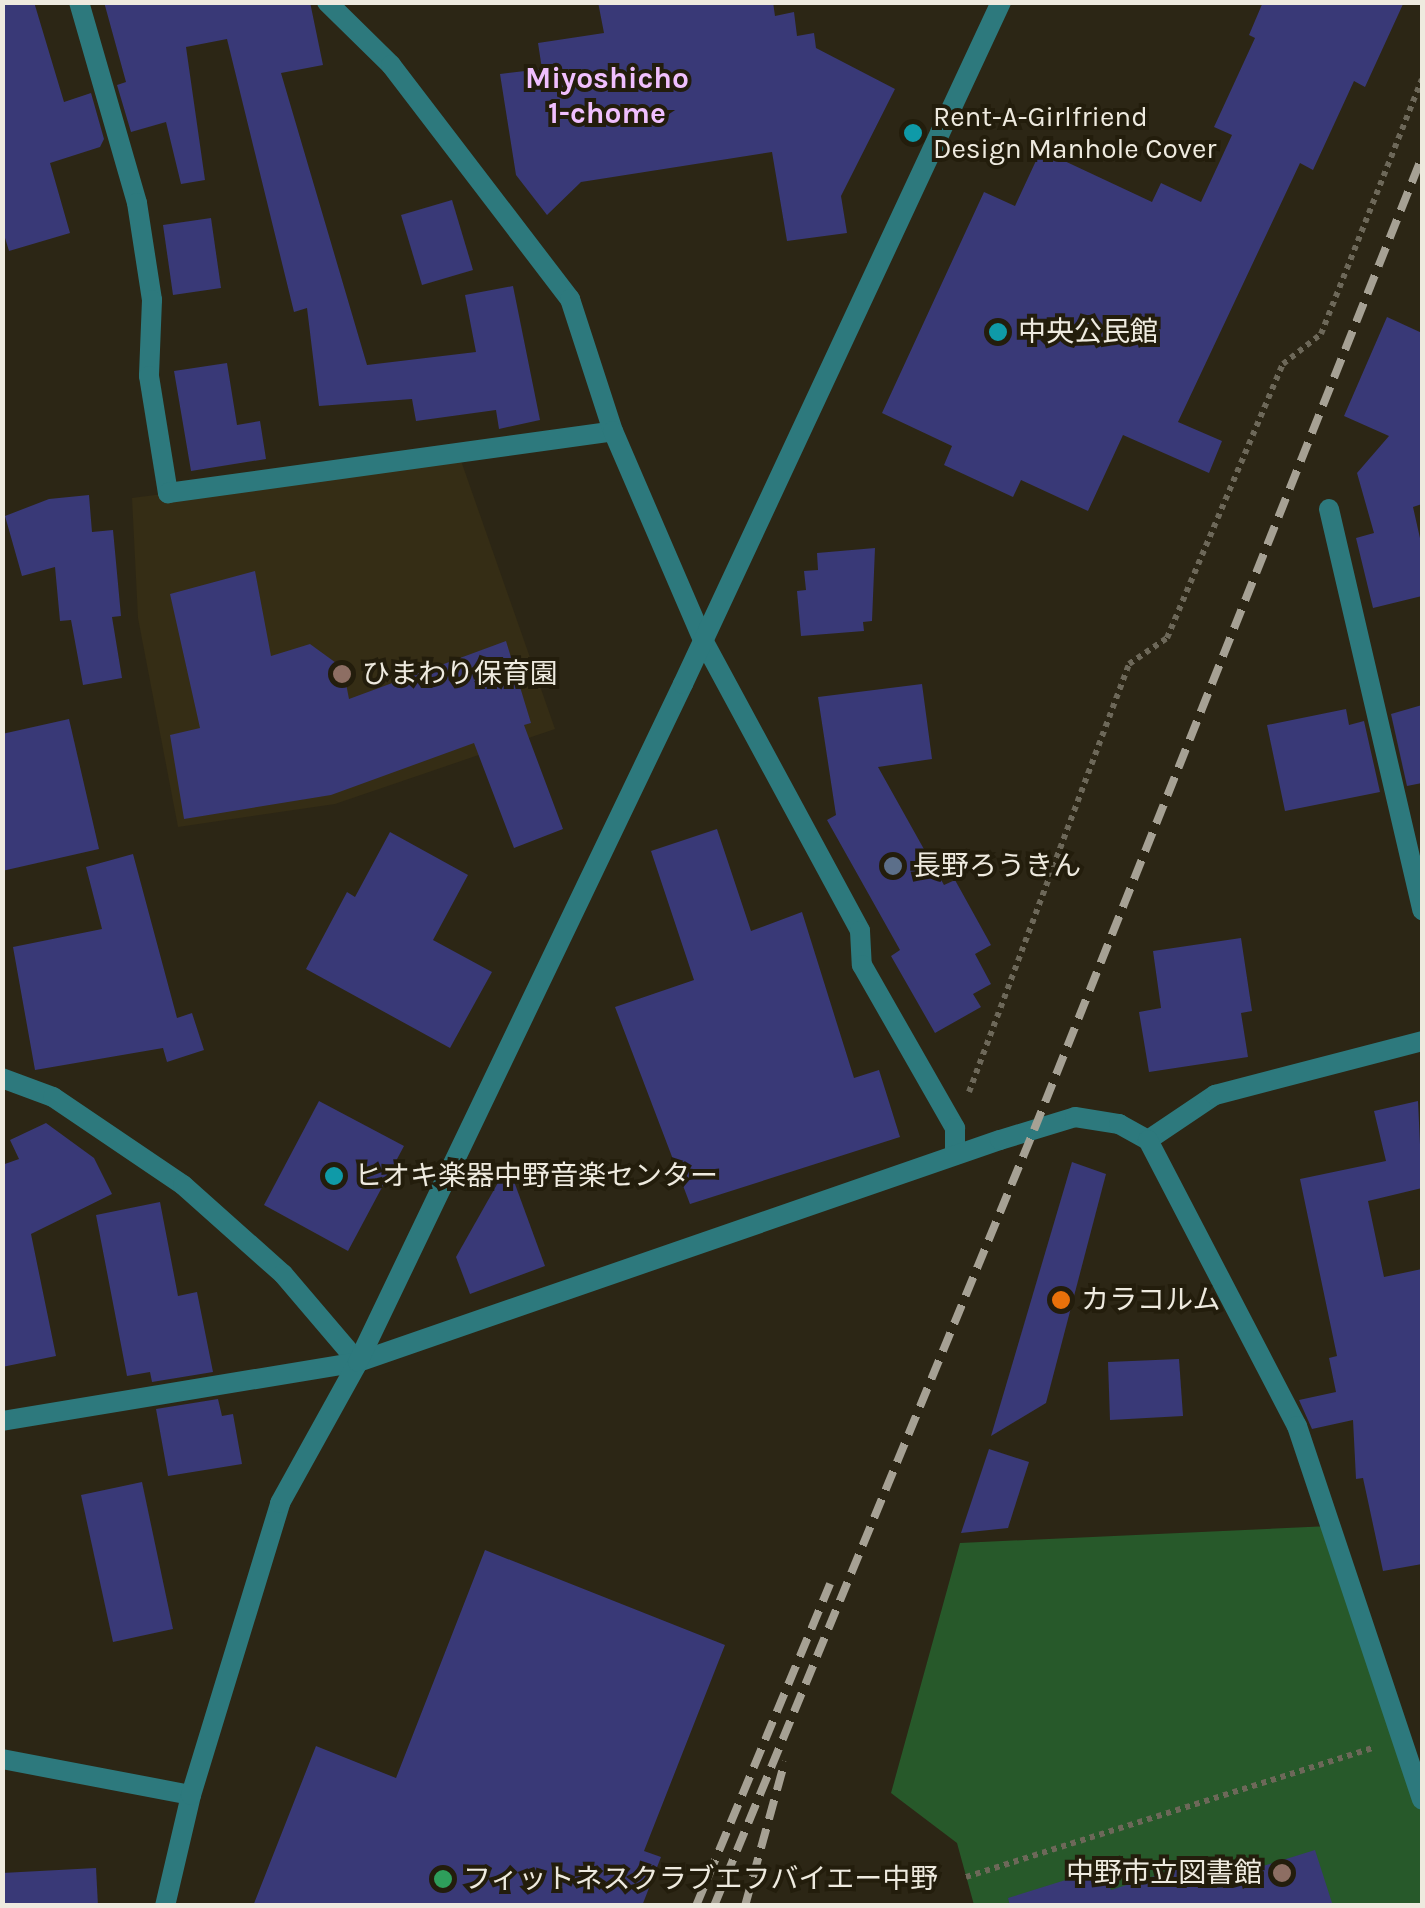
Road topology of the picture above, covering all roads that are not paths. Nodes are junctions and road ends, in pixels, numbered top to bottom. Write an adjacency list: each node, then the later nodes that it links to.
1 (80, 2): 4 (street)
2 (327, 2): 4 (street)
3 (1001, 2): 6 (street)
4 (613, 431): 6 (street)
5 (1329, 509): 7 (street)
6 (704, 642): 11 (street); 12 (street)
7 (1422, 910)
8 (1422, 1041): 10 (street)
9 (2, 1078): 12 (street)
10 (1148, 1140): 11 (street); 16 (street)
11 (956, 1154): 12 (street)
12 (358, 1362): 13 (street); 15 (street)
13 (2, 1421)
14 (2, 1759): 15 (street)
15 (191, 1795): 17 (street)
16 (1422, 1800)
17 (165, 1906)

